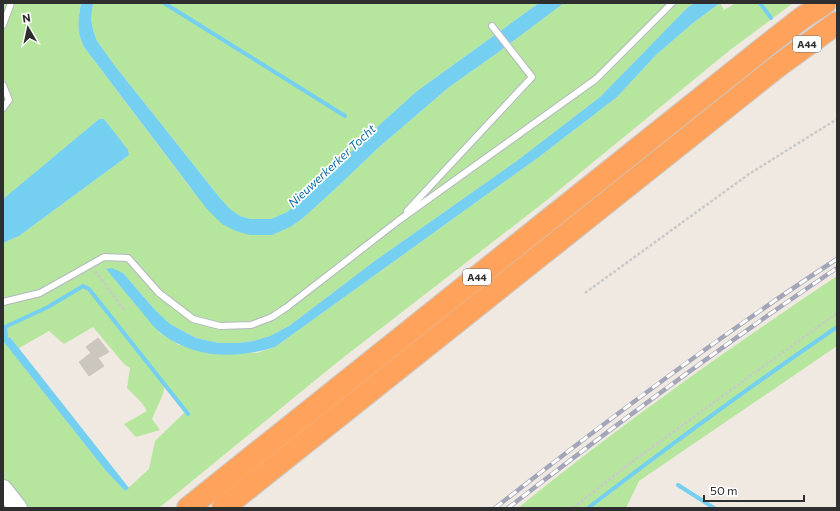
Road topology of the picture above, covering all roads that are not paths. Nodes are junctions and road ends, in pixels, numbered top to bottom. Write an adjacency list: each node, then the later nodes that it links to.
1 (11, 3): 5 (lane)
2 (672, 3): 9 (lane)
3 (825, 3): 13 (highway, A44)
4 (837, 23): 14 (highway, A44)
5 (3, 24)
6 (492, 26): 9 (lane)
7 (3, 85): 8 (lane)
8 (3, 108)
9 (398, 221): 10 (lane)
10 (3, 302)
11 (3, 489): 12 (street)
12 (18, 508)
13 (188, 508)
14 (223, 508)

